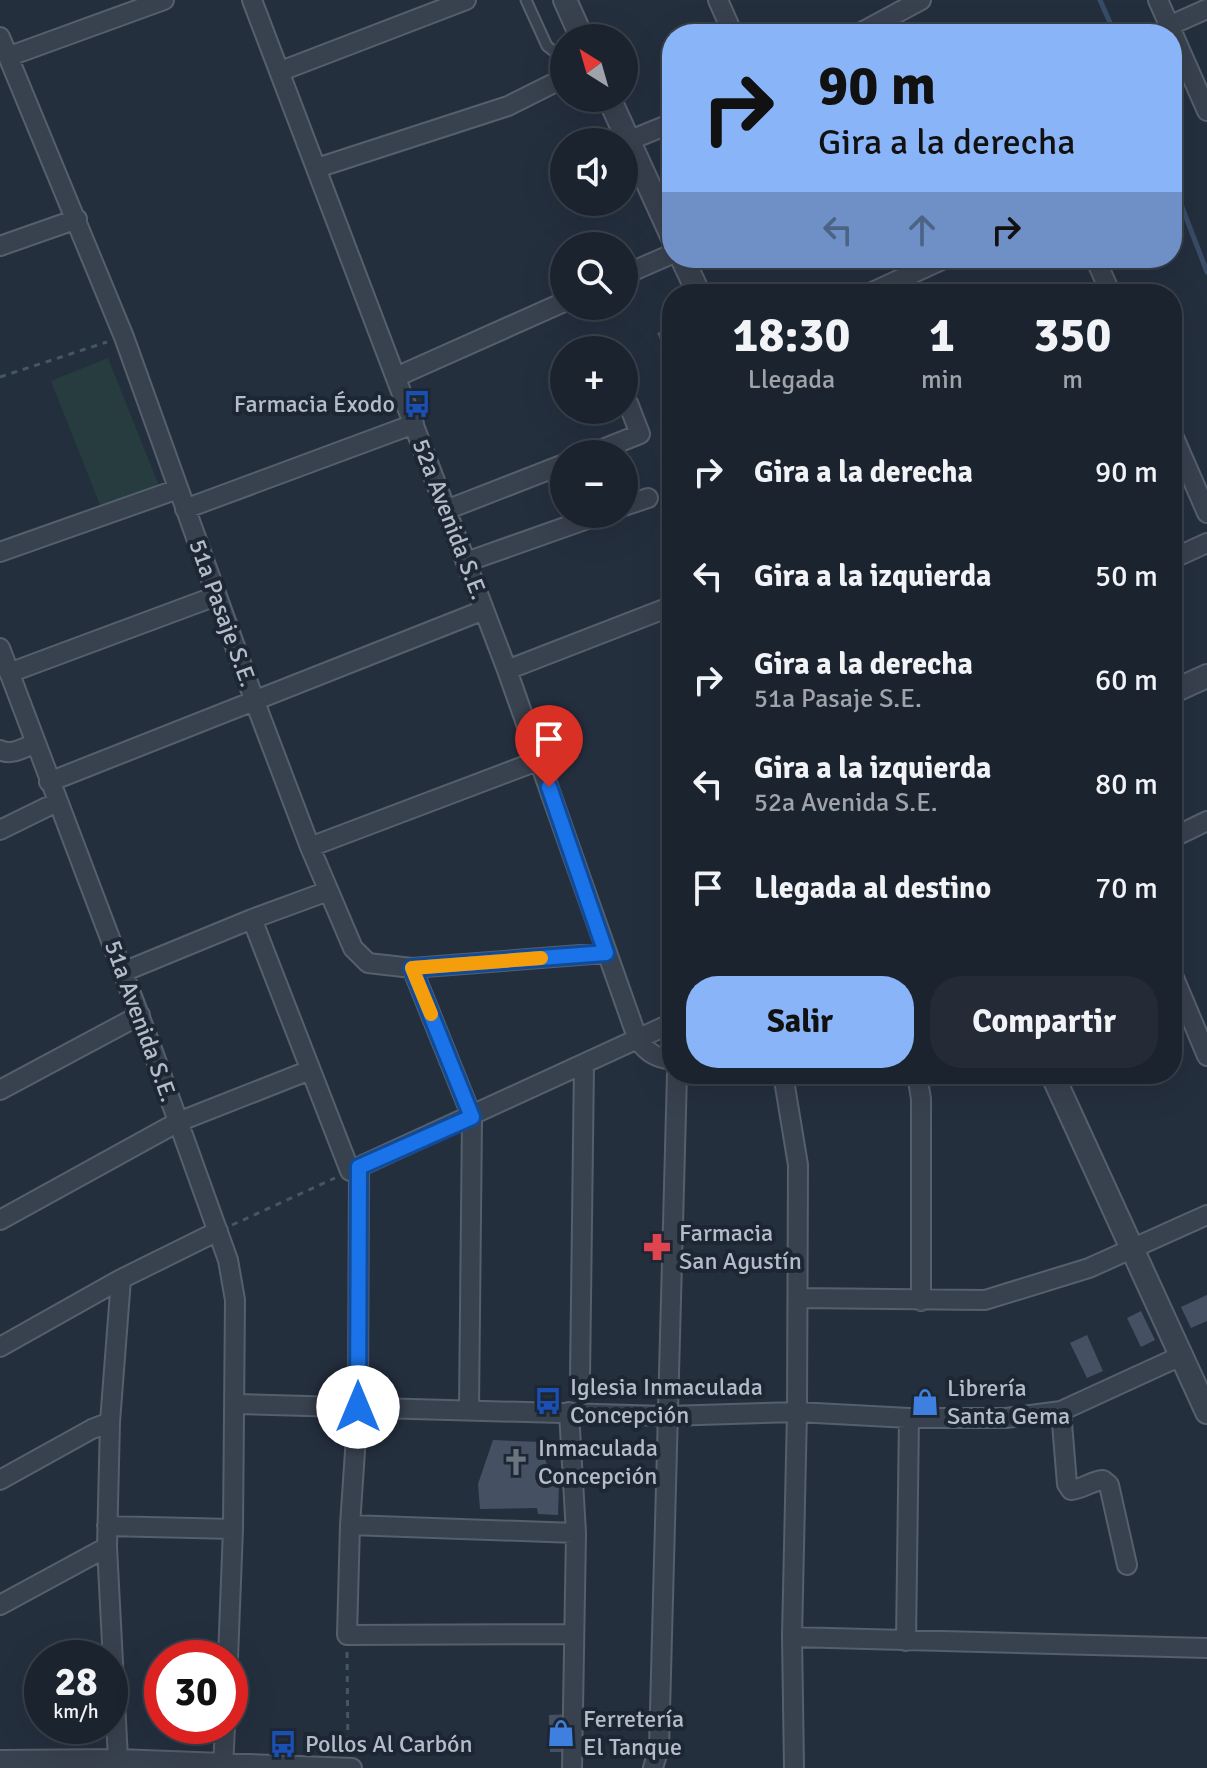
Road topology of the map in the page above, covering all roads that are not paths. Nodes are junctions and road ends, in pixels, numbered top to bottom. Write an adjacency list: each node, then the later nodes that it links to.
1 (164, 0): 18 (street)
2 (252, 0): 19 (street, 52a Avenida S.E.)
3 (466, 0): 19 (street)
4 (526, 0): 16 (lane)
5 (565, 0): 10 (street)
6 (718, 0): 11 (street)
7 (921, 0): 12 (street)
8 (1158, 0): 13 (street)
9 (1207, 9): 14 (street)
10 (576, 24)
11 (729, 24)
12 (877, 24)
13 (1170, 24)
14 (1173, 24)
15 (0, 37): 18 (street, 51a Pasaje S.E.)
16 (550, 48)
17 (1182, 51): 21 (street)
18 (10, 56): 27 (street, 51a Pasaje S.E.)
19 (281, 71): 25 (street, 52a Avenida S.E.)
20 (550, 85): 25 (street)
21 (1207, 111)
22 (662, 127): 23 (street)
23 (638, 137)
24 (638, 163): 26 (street)
25 (317, 168): 34 (street, 52a Avenida S.E.)
26 (662, 214)
27 (77, 219): 28 (street); 40 (street, 51a Pasaje S.E.)
28 (0, 246)
29 (662, 258): 31 (street)
30 (924, 268): 32 (street)
31 (638, 269)
32 (890, 284)
33 (550, 308): 34 (street)
34 (396, 377): 35 (street, 52a Avenida S.E.)
35 (414, 424): 43 (street); 44 (street, 52a Avenida S.E.)
36 (636, 424): 37 (street)
37 (625, 440)
38 (1182, 456): 45 (street)
39 (550, 469): 44 (street)
40 (178, 489): 43 (street, 51a Pasaje S.E.); 48 (street)
41 (648, 498): 42 (street)
42 (638, 501)
43 (185, 509): 51 (street, 51a Pasaje S.E.)
44 (446, 510): 50 (street, 52a Avenida S.E.)
45 (1207, 513)
46 (562, 528): 50 (street)
47 (1207, 543): 49 (street)
48 (0, 552)
49 (1182, 554)
50 (466, 562): 52 (street, 52a Avenida S.E.)
51 (216, 596): 56 (street); 59 (street, 51a Pasaje S.E.)
52 (484, 610): 55 (street, 52a Avenida S.E.); 59 (street)
53 (662, 610): 55 (street)
54 (0, 648): 56 (street, 51a Avenida S.E.)
55 (507, 670): 62 (street, 52a Avenida S.E.)
56 (9, 673): 60 (street, 51a Avenida S.E.)
57 (1207, 676): 58 (street)
58 (1182, 687)
59 (255, 702): 63 (street); 68 (street, 51a Pasaje S.E.)
60 (35, 743): 61 (street); 63 (street, 51a Avenida S.E.)
61 (0, 750)
62 (540, 760): 68 (street); 71 (street, 52a Avenida S.E.)
63 (49, 782): 64 (street, 51a Avenida S.E.)
64 (57, 802): 66 (street); 73 (street, 51a Avenida S.E.)
65 (1207, 821): 67 (street)
66 (0, 830)
67 (1182, 833)
68 (310, 847): 69 (street, 51a Pasaje S.E.)
69 (328, 891): 70 (street); 72 (street, 51a Pasaje S.E.)
70 (252, 919): 73 (street); 81 (street)
71 (606, 953): 72 (street, 51a Pasaje S.E.); 77 (street, 52a Avenida S.E.)
72 (412, 968): 87 (street)
73 (123, 972): 75 (street, 51a Avenida S.E.)
74 (1182, 997): 78 (street)
75 (140, 1015): 86 (street); 88 (street, 51a Avenida S.E.)
76 (662, 1028): 77 (street)
77 (638, 1040): 79 (street); 80 (street)
78 (1207, 1056)
79 (662, 1059)
80 (584, 1064): 87 (street); 99 (street)
81 (310, 1070): 88 (street); 89 (street)
82 (677, 1084): 107 (street)
83 (785, 1084): 95 (street)
84 (919, 1084): 96 (street)
85 (1057, 1084): 93 (street)
86 (0, 1090)
87 (472, 1117): 89 (street); 102 (street)
88 (178, 1122): 91 (street); 92 (street, 51a Avenida S.E.)
89 (354, 1169): 101 (street)
90 (1207, 1215): 93 (street)
91 (0, 1220)
92 (218, 1231): 94 (street); 100 (street, 51a Avenida S.E.)
93 (1134, 1249): 96 (street); 98 (street)
94 (121, 1279): 97 (street); 109 (street)
95 (798, 1298): 96 (street); 105 (street)
96 (921, 1301)
97 (0, 1347)
98 (1183, 1355): 103 (street); 106 (street)
99 (580, 1378)
100 (235, 1404): 101 (street); 113 (street, 51a Avenida S.E.)
101 (358, 1407): 102 (street); 111 (street)
102 (469, 1409): 104 (street)
103 (1061, 1411): 108 (street); 116 (street)
104 (569, 1412): 107 (street); 114 (street)
105 (797, 1412): 107 (street); 108 (street); 119 (street)
106 (1207, 1412)
107 (667, 1416): 129 (street)
108 (909, 1418): 121 (street)
109 (110, 1422): 110 (street); 112 (street)
110 (0, 1480)
111 (350, 1525): 114 (street); 118 (street)
112 (107, 1526): 113 (street); 115 (street)
113 (233, 1529): 120 (street, 51a Avenida S.E.)
114 (576, 1533): 118 (street)
115 (107, 1547): 117 (street); 124 (street)
116 (1127, 1565)
117 (0, 1605)
118 (574, 1634): 128 (street)
119 (792, 1637): 121 (street); 130 (street)
120 (229, 1640)
121 (906, 1641): 122 (street)
122 (1207, 1648)
123 (224, 1744): 126 (street)
124 (118, 1759): 125 (street); 126 (street)
125 (0, 1760)
126 (223, 1765): 127 (street)
127 (350, 1768)
128 (572, 1768)
129 (653, 1768)
130 (794, 1768)

